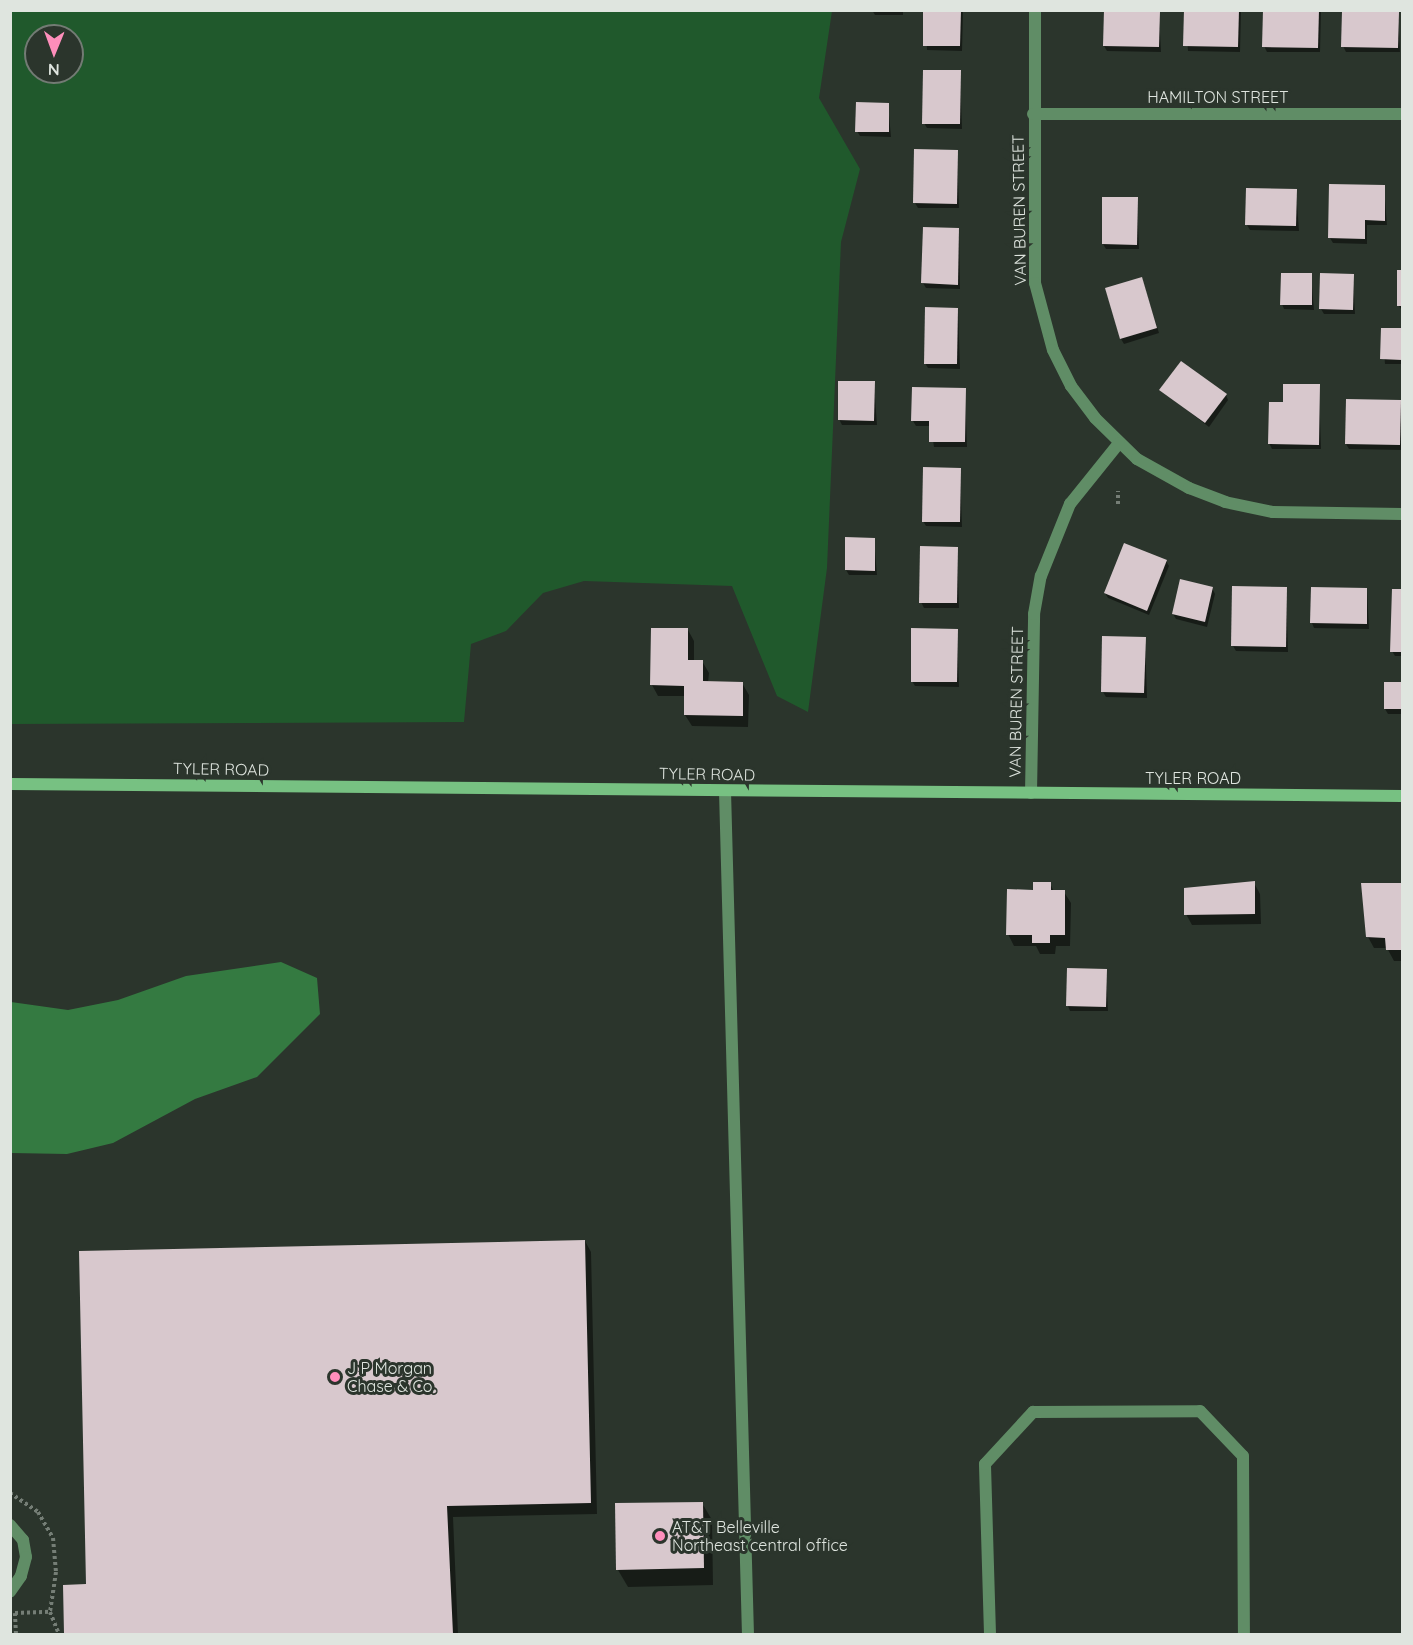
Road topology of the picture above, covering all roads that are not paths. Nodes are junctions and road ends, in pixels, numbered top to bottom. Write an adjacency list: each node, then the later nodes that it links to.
1 (1035, 10): 2 (street, VAN BUREN STREET)
2 (1033, 114): 3 (street, HAMILTON STREET); 4 (street, VAN BUREN STREET)
3 (1402, 114)
4 (1119, 443): 5 (street); 8 (street, VAN BUREN STREET)
5 (1402, 514)
6 (10, 784): 7 (street, TYLER ROAD)
7 (725, 790): 8 (street, TYLER ROAD); 12 (street)
8 (1031, 794): 9 (street, TYLER ROAD)
9 (1402, 796)
10 (10, 1525): 11 (street)
11 (10, 1592)
12 (748, 1635)
13 (990, 1635): 14 (street)
14 (1244, 1635)

